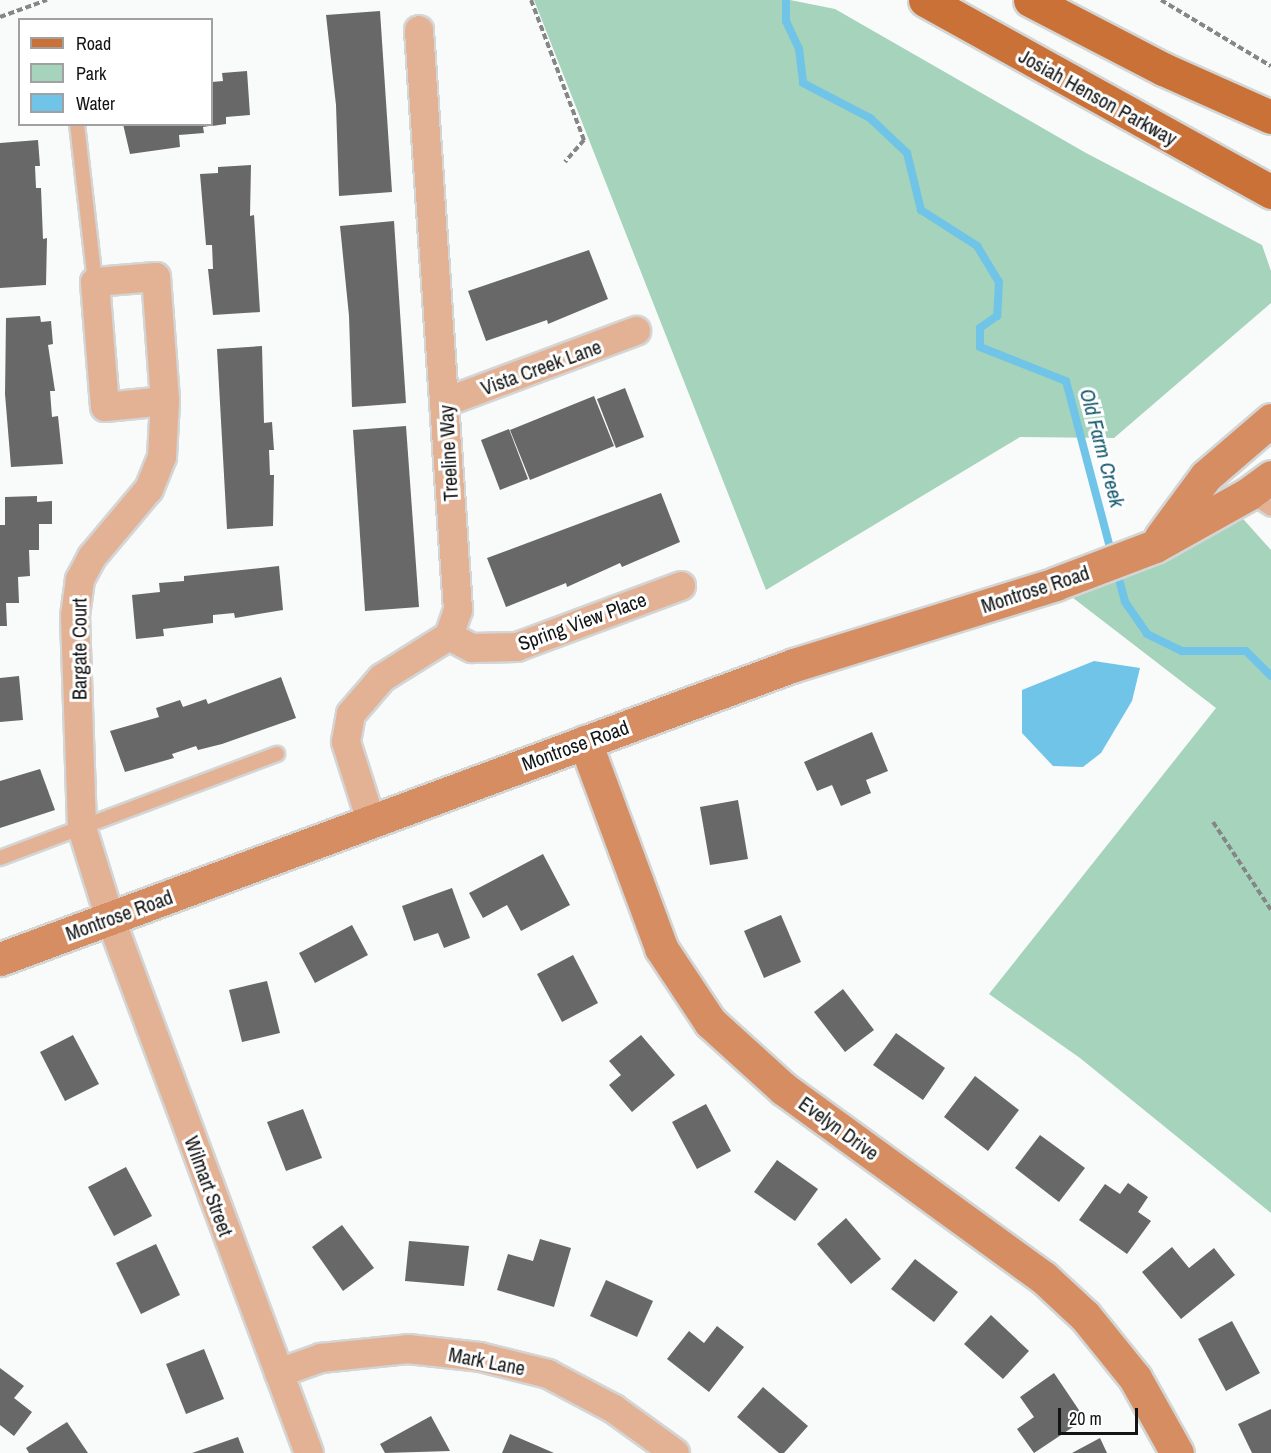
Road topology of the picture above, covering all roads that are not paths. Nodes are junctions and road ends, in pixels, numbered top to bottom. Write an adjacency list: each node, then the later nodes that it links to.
1 (925, 0): 6 (main road, Josiah Henson Parkway)
2 (1030, 0): 4 (main road)
3 (419, 30): 10 (street, Treeline Way)
4 (1271, 117)
5 (77, 126): 7 (lane)
6 (1271, 192)
7 (96, 282): 9 (street, Bargate Court); 9 (street)
8 (636, 331): 10 (street, Vista Creek Lane)
9 (165, 401): 19 (street, Bargate Court)
10 (446, 402): 15 (street, Treeline Way)
11 (1271, 420): 13 (street)
12 (1263, 493): 13 (street, Montrose Road)
13 (1155, 546): 16 (street, Montrose Road)
14 (681, 586): 15 (street, Spring View Place)
15 (449, 636): 18 (street)
16 (585, 742): 18 (street, Montrose Road); 26 (street, Evelyn Drive)
17 (277, 754): 19 (lane)
18 (371, 821): 21 (street, Montrose Road)
19 (82, 828): 20 (lane); 21 (street, Bargate Court)
20 (0, 858)
21 (111, 918): 22 (street, Montrose Road); 23 (street, Wilmart Street)
22 (0, 959)
23 (279, 1373): 24 (street, Wilmart Street); 25 (street, Mark Lane)
24 (309, 1453)
25 (675, 1453)
26 (1177, 1453)

